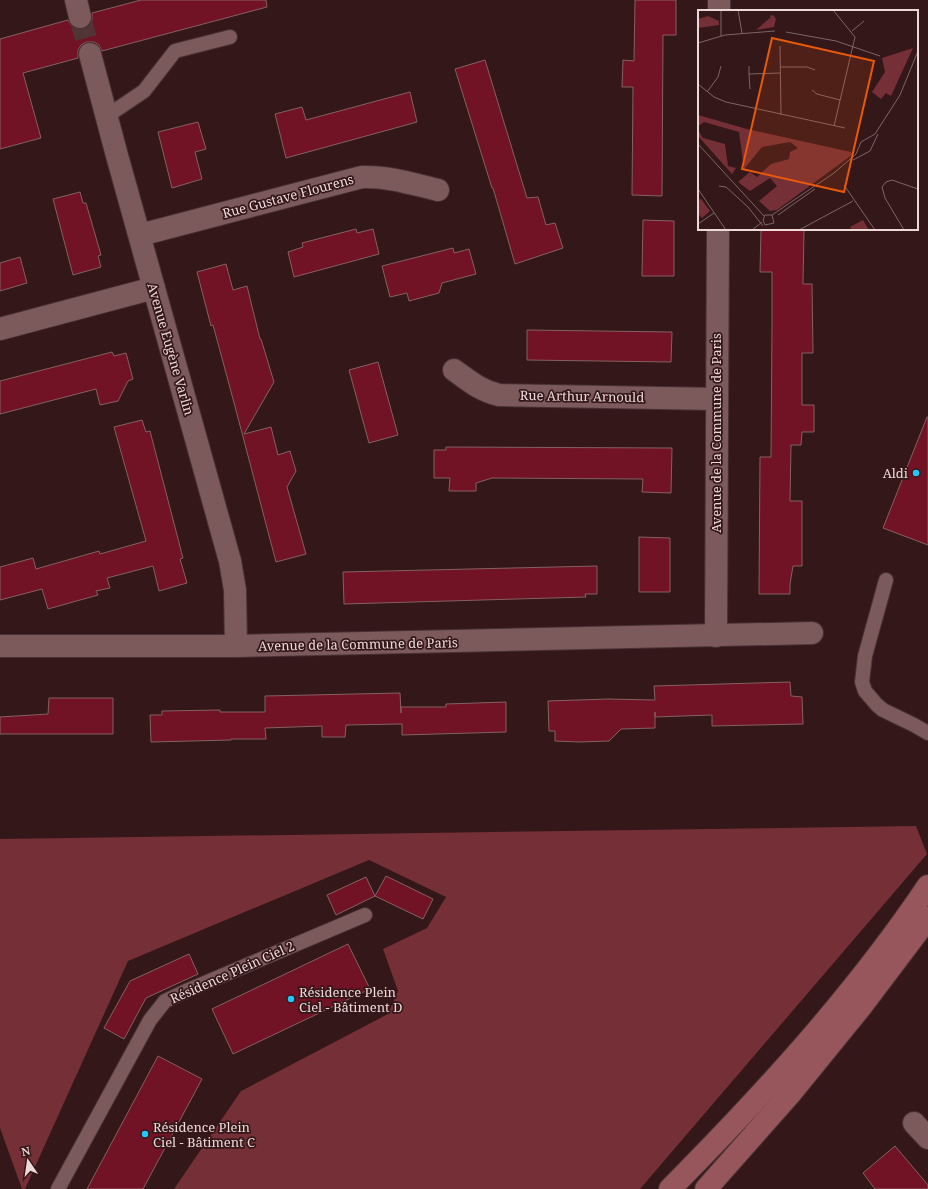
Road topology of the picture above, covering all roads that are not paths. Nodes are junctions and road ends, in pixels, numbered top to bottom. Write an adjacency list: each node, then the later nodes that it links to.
1 (230, 37): 3 (lane)
2 (90, 54): 3 (street, Avenue Eugène Varlin)
3 (107, 116): 6 (street, Avenue Eugène Varlin)
4 (438, 190): 6 (street, Rue Gustave Flourens)
5 (718, 230): 10 (street, Avenue de la Commune de Paris)
6 (140, 235): 7 (street, Avenue Eugène Varlin)
7 (154, 288): 8 (street); 15 (street, Avenue Eugène Varlin)
8 (0, 329)
9 (454, 370): 10 (street, Rue Arthur Arnould)
10 (716, 399): 13 (street, Avenue de la Commune de Paris)
11 (886, 580): 16 (lane)
12 (812, 633): 13 (street, Avenue de la Commune de Paris)
13 (716, 636): 15 (street, Avenue de la Commune de Paris)
14 (0, 646): 15 (street, Avenue de la Commune de Paris)
15 (236, 646)
16 (898, 717): 17 (lane); 18 (lane)
17 (928, 721)
18 (928, 734)
19 (928, 886): 23 (main road)
20 (365, 915): 22 (lane, Résidence Plein Ciel 2)
21 (928, 918): 24 (main road)
22 (58, 1189)
23 (670, 1189)
24 (706, 1189)

